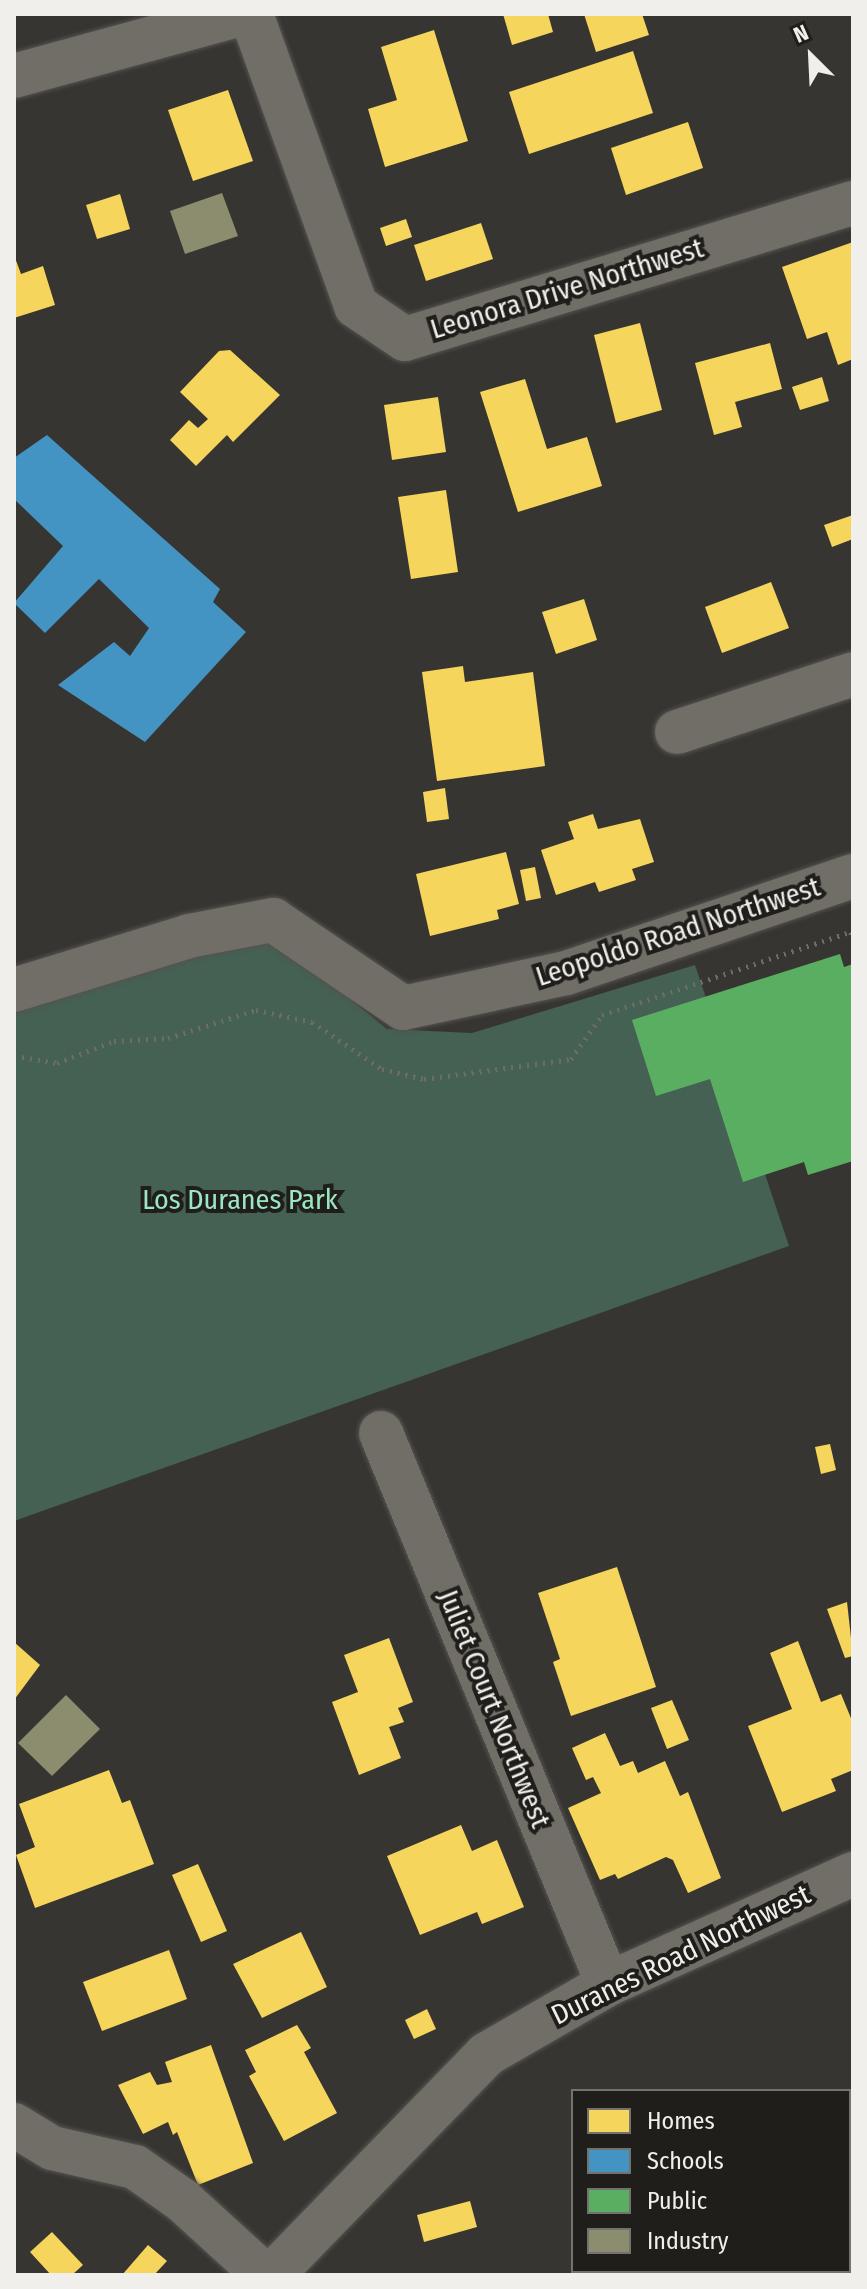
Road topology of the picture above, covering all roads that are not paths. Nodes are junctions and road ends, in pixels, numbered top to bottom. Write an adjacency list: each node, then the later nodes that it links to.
1 (241, 14): 3 (street)
2 (251, 14): 4 (street, Leonora Drive Northwest)
3 (14, 76)
4 (853, 203)
5 (853, 674): 6 (street)
6 (677, 732)
7 (853, 876): 8 (street, Leopoldo Road Northwest)
8 (14, 990)
9 (381, 1433): 11 (street, Juliet Court Northwest)
10 (853, 1874): 11 (street, Duranes Road Northwest)
11 (608, 1984): 14 (street, Duranes Road Northwest)
12 (14, 2125): 13 (street)
13 (264, 2275)
14 (272, 2275)

